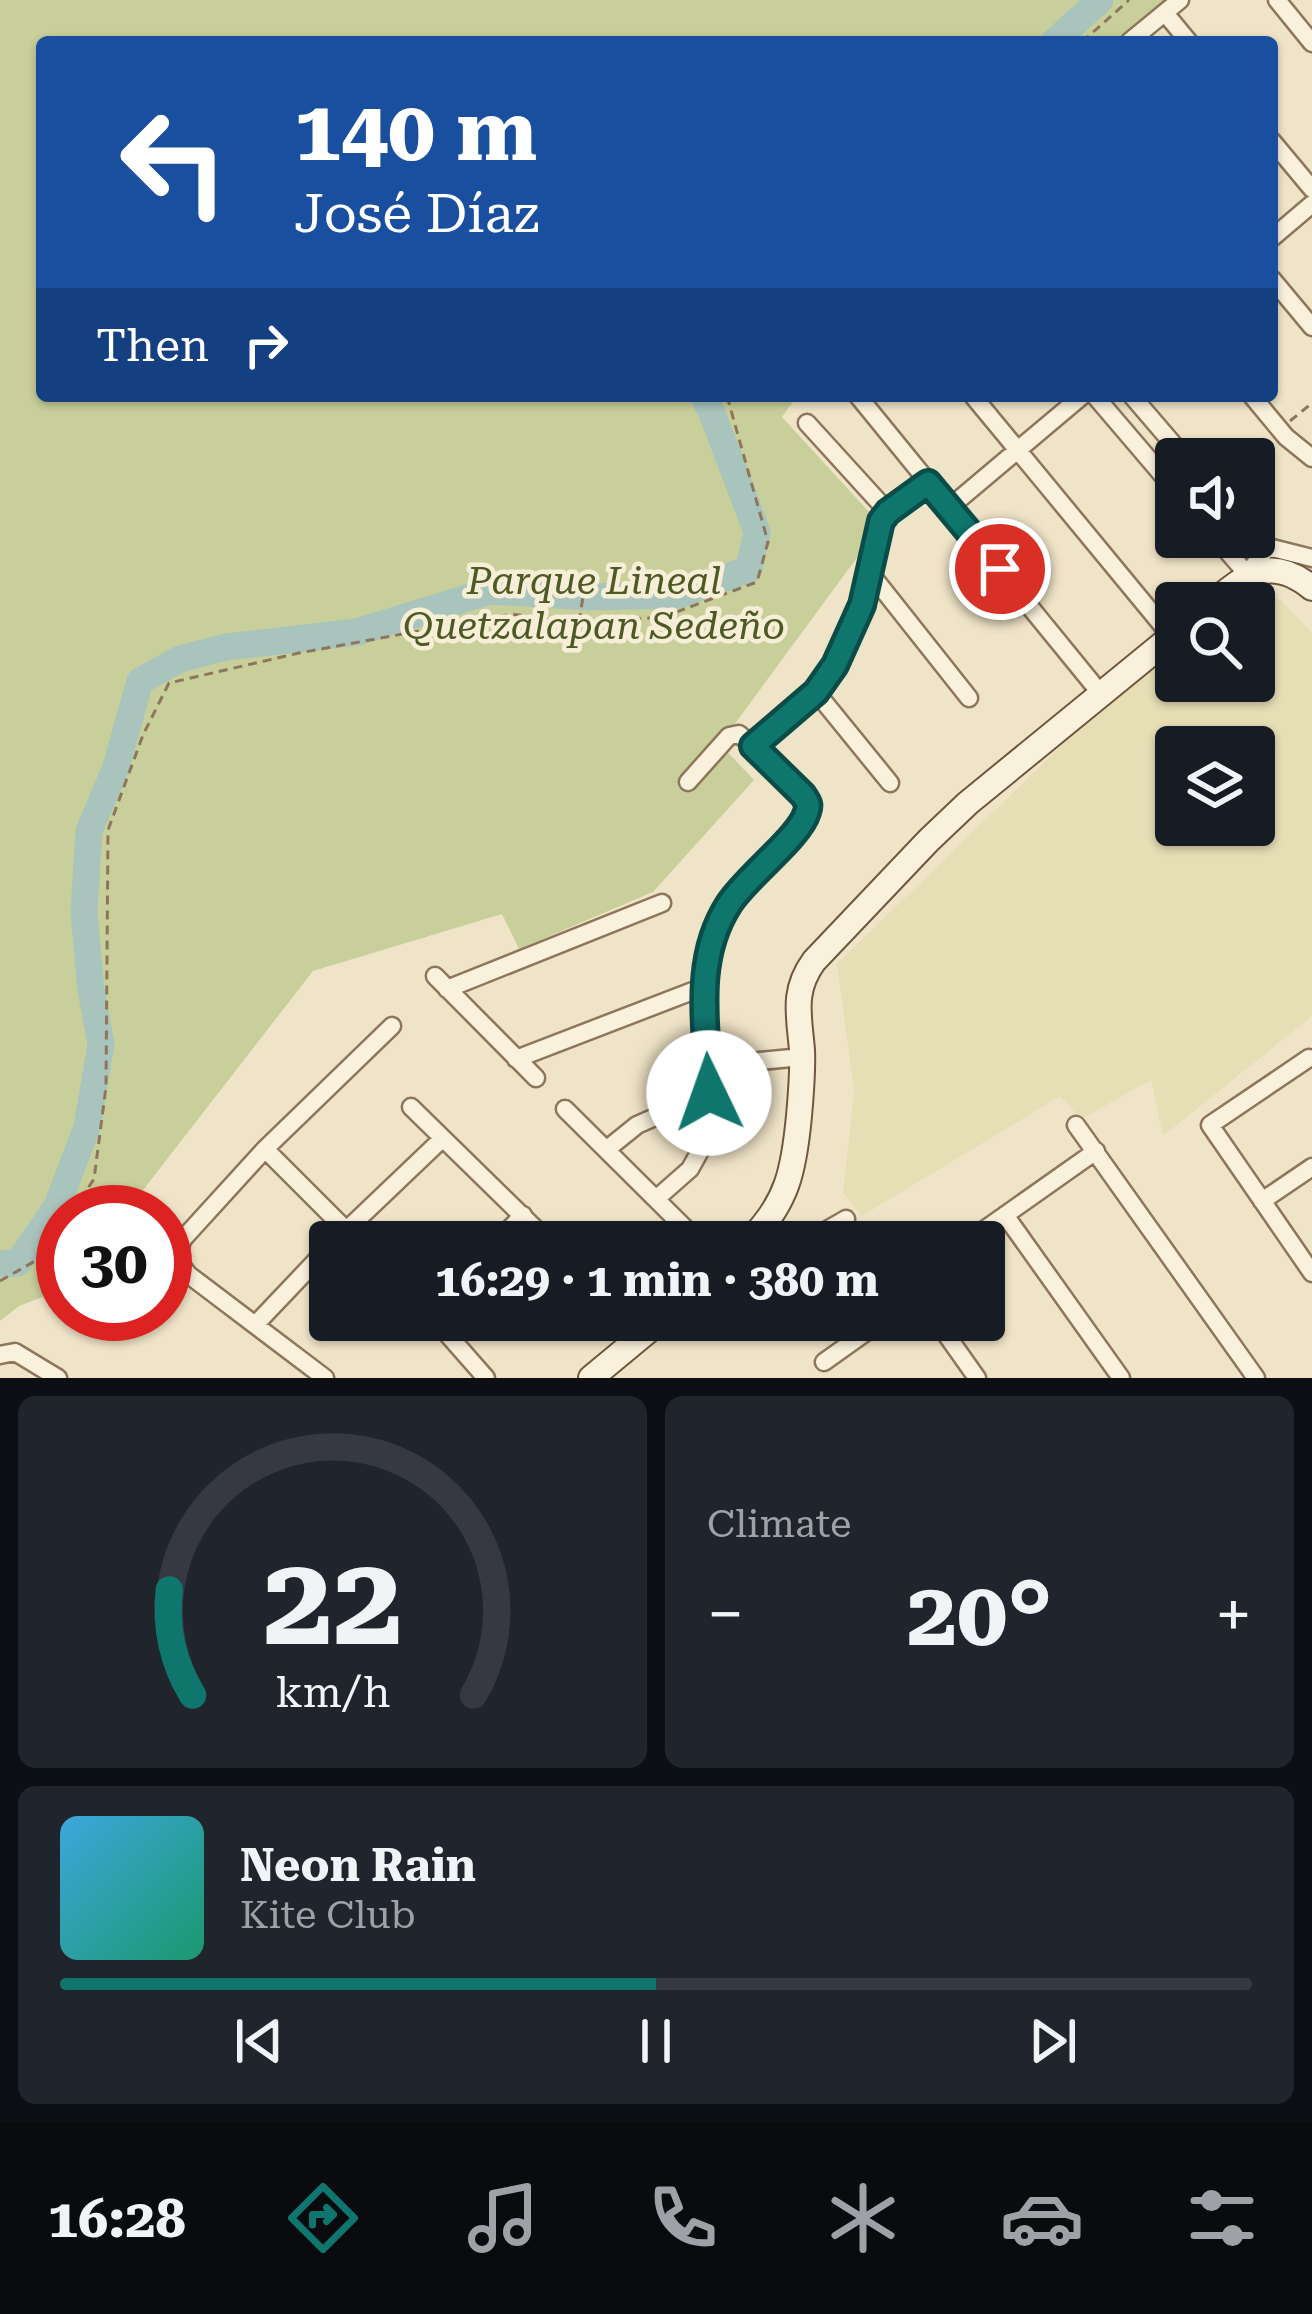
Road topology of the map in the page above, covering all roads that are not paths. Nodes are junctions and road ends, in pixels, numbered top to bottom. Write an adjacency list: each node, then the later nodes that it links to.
1 (1180, 0): 3 (street)
2 (1276, 0): 6 (street)
3 (1165, 13): 4 (street); 5 (street)
4 (1137, 36)
5 (1184, 36)
6 (1312, 43)
7 (1278, 148): 8 (street)
8 (1312, 189)
9 (1312, 204): 10 (street)
10 (1278, 233)
11 (1278, 286): 12 (street)
12 (1312, 327)
13 (863, 402): 24 (street)
14 (979, 402): 21 (street)
15 (1075, 402): 21 (street)
16 (1100, 402): 23 (street)
17 (1137, 402): 20 (street)
18 (1257, 402): 22 (street)
19 (807, 423): 26 (street)
20 (1168, 438)
21 (1018, 450): 25 (street); 35 (street)
22 (1312, 458)
23 (1155, 466)
24 (928, 483): 25 (street); 26 (street)
25 (950, 507): 38 (street)
26 (888, 512): 31 (street)
27 (1275, 546): 30 (street)
28 (1233, 558): 32 (street)
29 (1254, 558): 32 (street)
30 (1312, 558)
31 (870, 573): 37 (street); 39 (street)
32 (1247, 574): 33 (street); 34 (street)
33 (1237, 582)
34 (1312, 588)
35 (1155, 612)
36 (1155, 650): 38 (street)
37 (816, 692): 40 (street); 42 (street)
38 (1101, 694): 47 (street)
39 (969, 698)
40 (753, 746): 41 (street); 44 (street)
41 (688, 782)
42 (890, 783)
43 (662, 903): 48 (street)
44 (703, 987): 48 (street); 49 (street)
45 (392, 1026): 56 (street)
46 (1307, 1055): 61 (street)
47 (802, 1057): 49 (street); 70 (street)
48 (516, 1059): 50 (street)
49 (708, 1066): 51 (street)
50 (536, 1078)
51 (709, 1093): 57 (street); 60 (street)
52 (411, 1107): 55 (street)
53 (565, 1109): 57 (street)
54 (1076, 1125): 58 (street)
55 (442, 1139): 62 (street); 66 (street)
56 (266, 1149): 65 (street); 75 (street)
57 (606, 1150): 60 (street)
58 (1096, 1151): 63 (street); 88 (street)
59 (1312, 1167): 61 (street)
60 (656, 1199): 69 (street)
61 (1262, 1201): 74 (street)
62 (523, 1215): 67 (street); 68 (street)
63 (1005, 1215): 72 (street); 87 (street)
64 (846, 1219): 71 (street)
65 (326, 1221)
66 (361, 1221)
67 (517, 1221)
68 (529, 1221)
69 (678, 1221)
70 (767, 1221)
71 (843, 1221)
72 (997, 1221)
73 (309, 1272): 75 (street)
74 (1312, 1273)
75 (255, 1325): 83 (street)
76 (453, 1341): 84 (street)
77 (627, 1341): 85 (street)
78 (854, 1341): 81 (street)
79 (950, 1341): 86 (street)
80 (0, 1355): 82 (street)
81 (824, 1362)
82 (58, 1378)
83 (325, 1378)
84 (486, 1378)
85 (591, 1378)
86 (976, 1378)
87 (1121, 1378)
88 (1256, 1378)

